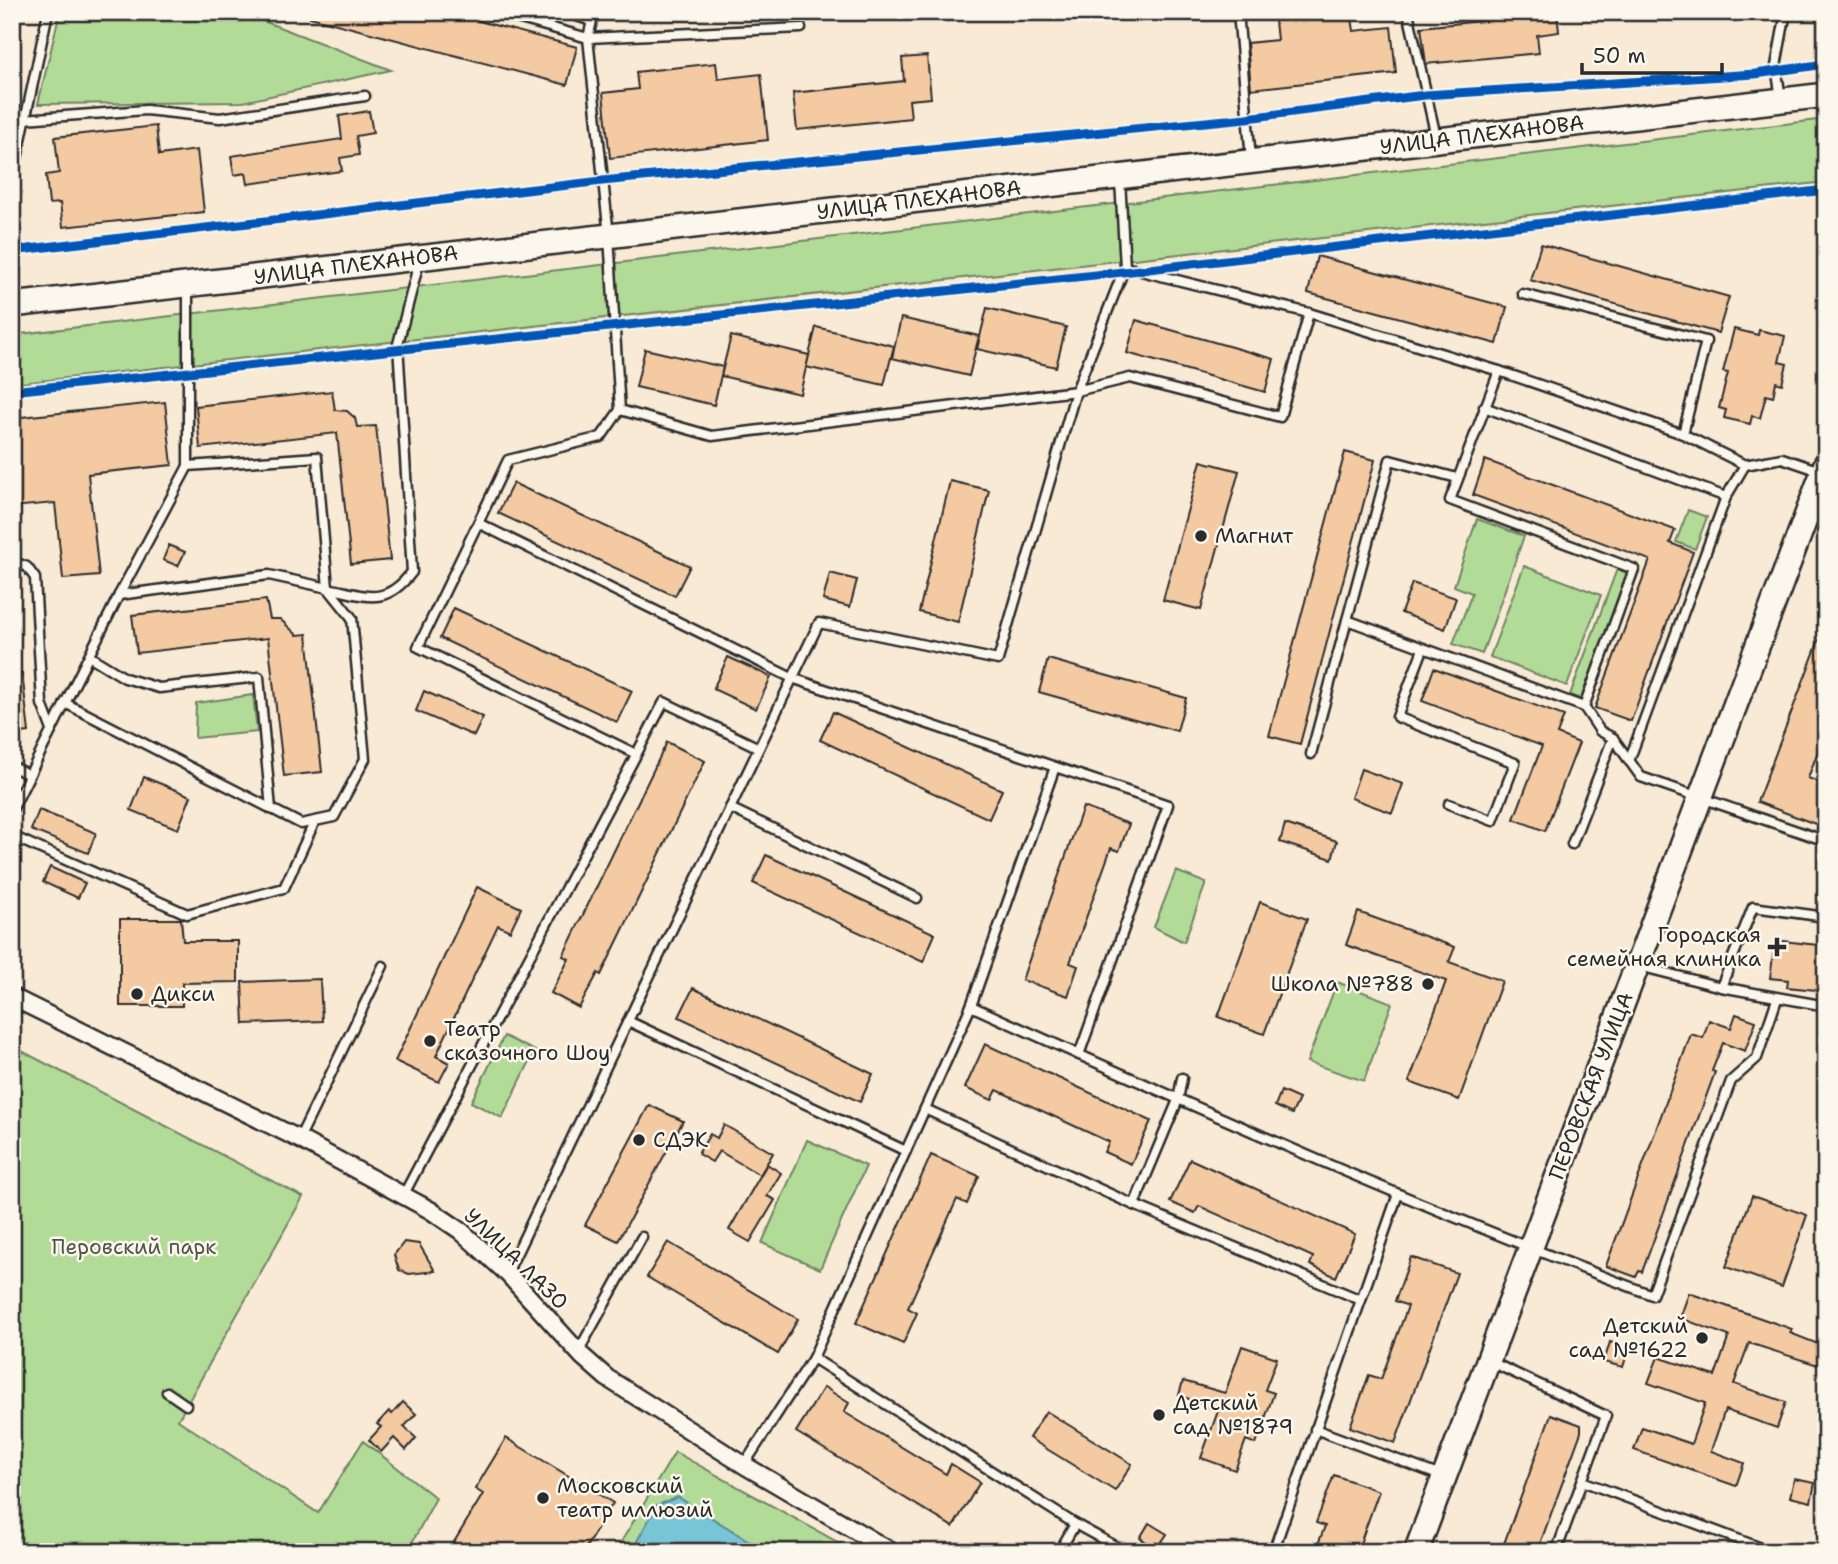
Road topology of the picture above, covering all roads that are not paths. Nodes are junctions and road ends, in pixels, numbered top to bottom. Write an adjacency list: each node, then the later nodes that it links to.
1 (48, 12): 13 (lane)
2 (496, 12): 9 (lane)
3 (564, 12): 7 (lane)
4 (1238, 12): 15 (lane)
5 (1408, 12): 14 (lane)
6 (1786, 12): 12 (lane)
7 (593, 16): 9 (lane)
8 (801, 28): 9 (lane)
9 (587, 38): 19 (lane)
10 (1826, 95): 12 (street, УЛИЦА ПЛЕХАНОВА)
11 (365, 96): 13 (lane)
12 (1781, 100): 14 (street, УЛИЦА ПЛЕХАНОВА)
13 (24, 119): 16 (lane)
14 (1437, 140): 15 (street, УЛИЦА ПЛЕХАНОВА)
15 (1251, 162): 17 (street, УЛИЦА ПЛЕХАНОВА)
16 (13, 173): 18 (lane)
17 (1120, 177): 19 (street, УЛИЦА ПЛЕХАНОВА); 21 (lane)
18 (12, 207)
19 (609, 236): 20 (street, УЛИЦА ПЛЕХАНОВА); 30 (lane)
20 (420, 258): 23 (street, УЛИЦА ПЛЕХАНОВА); 39 (lane)
21 (1125, 267): 26 (lane); 28 (lane)
22 (12, 269): 25 (lane)
23 (188, 285): 25 (street, УЛИЦА ПЛЕХАНОВА); 33 (lane)
24 (1523, 294): 31 (lane)
25 (13, 305)
26 (1309, 313): 27 (lane); 28 (lane)
27 (1499, 371): 29 (lane); 31 (lane)
28 (1076, 391): 30 (lane); 44 (lane)
29 (1484, 407): 35 (lane); 36 (lane)
30 (620, 410): 37 (lane)
31 (1683, 434): 32 (lane)
32 (1745, 465): 34 (lane); 36 (lane)
33 (188, 466): 39 (lane); 40 (lane)
34 (1824, 468): 56 (street, ПЕРОВСКАЯ УЛИЦА)
35 (1457, 478): 41 (lane); 46 (lane)
36 (1726, 497): 52 (lane)
37 (478, 523): 44 (lane); 50 (lane)
38 (12, 561): 47 (lane)
39 (328, 588): 40 (lane); 61 (lane)
40 (119, 595): 43 (lane)
41 (1347, 620): 42 (lane); 51 (lane)
42 (1423, 649): 46 (lane); 57 (lane)
43 (89, 656): 45 (lane); 59 (lane)
44 (792, 678): 49 (lane); 54 (lane)
45 (65, 703): 47 (lane); 59 (lane)
46 (1584, 707): 48 (lane)
47 (52, 730): 55 (lane)
48 (1613, 737): 52 (lane); 64 (lane)
49 (759, 748): 50 (lane); 58 (lane)
50 (636, 754): 81 (lane)
51 (1311, 754)
52 (1629, 761): 56 (lane)
53 (12, 766): 55 (lane)
54 (1055, 767): 72 (lane); 75 (lane)
55 (29, 775): 60 (lane)
56 (1700, 798): 63 (lane); 67 (street, ПЕРОВСКАЯ УЛИЦА)
57 (1448, 804)
58 (730, 808): 65 (lane); 74 (lane)
59 (271, 809): 61 (lane)
60 (12, 810)
61 (316, 821): 62 (lane)
62 (12, 836)
63 (1826, 841)
64 (1572, 844)
65 (917, 898)
66 (1826, 917): 69 (lane)
67 (1637, 965): 69 (lane); 85 (street, ПЕРОВСКАЯ УЛИЦА)
68 (383, 966): 79 (lane)
69 (1721, 987): 71 (lane)
70 (12, 997): 79 (street, УЛИЦА ЛАЗО)
71 (1777, 999): 73 (lane); 85 (lane)
72 (971, 1006): 75 (lane); 78 (lane)
73 (1826, 1006)
74 (628, 1021): 80 (lane); 86 (lane)
75 (1079, 1055): 77 (lane)
76 (1182, 1078): 77 (lane)
77 (1178, 1100): 82 (lane); 83 (lane)
78 (925, 1109): 80 (lane); 83 (lane)
79 (299, 1139): 81 (street, УЛИЦА ЛАЗО)
80 (906, 1151): 89 (lane)
81 (404, 1194): 86 (street, УЛИЦА ЛАЗО)
82 (1398, 1194): 85 (lane); 87 (lane)
83 (1134, 1205): 87 (lane)
84 (642, 1237): 88 (lane)
85 (1530, 1249): 90 (street, ПЕРОВСКАЯ УЛИЦА)
86 (507, 1273): 88 (street, УЛИЦА ЛАЗО)
87 (1361, 1300): 93 (lane)
88 (578, 1352): 94 (street, УЛИЦА ЛАЗО)
89 (813, 1358): 94 (lane); 97 (lane)
90 (1488, 1361): 95 (street, ПЕРОВСКАЯ УЛИЦА); 96 (lane)
91 (167, 1392): 92 (lane)
92 (186, 1405)
93 (1315, 1429): 95 (lane); 101 (lane)
94 (744, 1465): 98 (street, УЛИЦА ЛАЗО)
95 (1444, 1477): 102 (street, ПЕРОВСКАЯ УЛИЦА)
96 (1582, 1481): 103 (lane); 104 (lane)
97 (1075, 1524): 99 (lane); 100 (lane)
98 (891, 1552)
99 (1059, 1552)
100 (1126, 1552)
101 (1273, 1552)
102 (1416, 1552)
103 (1556, 1552)
104 (1772, 1552)

